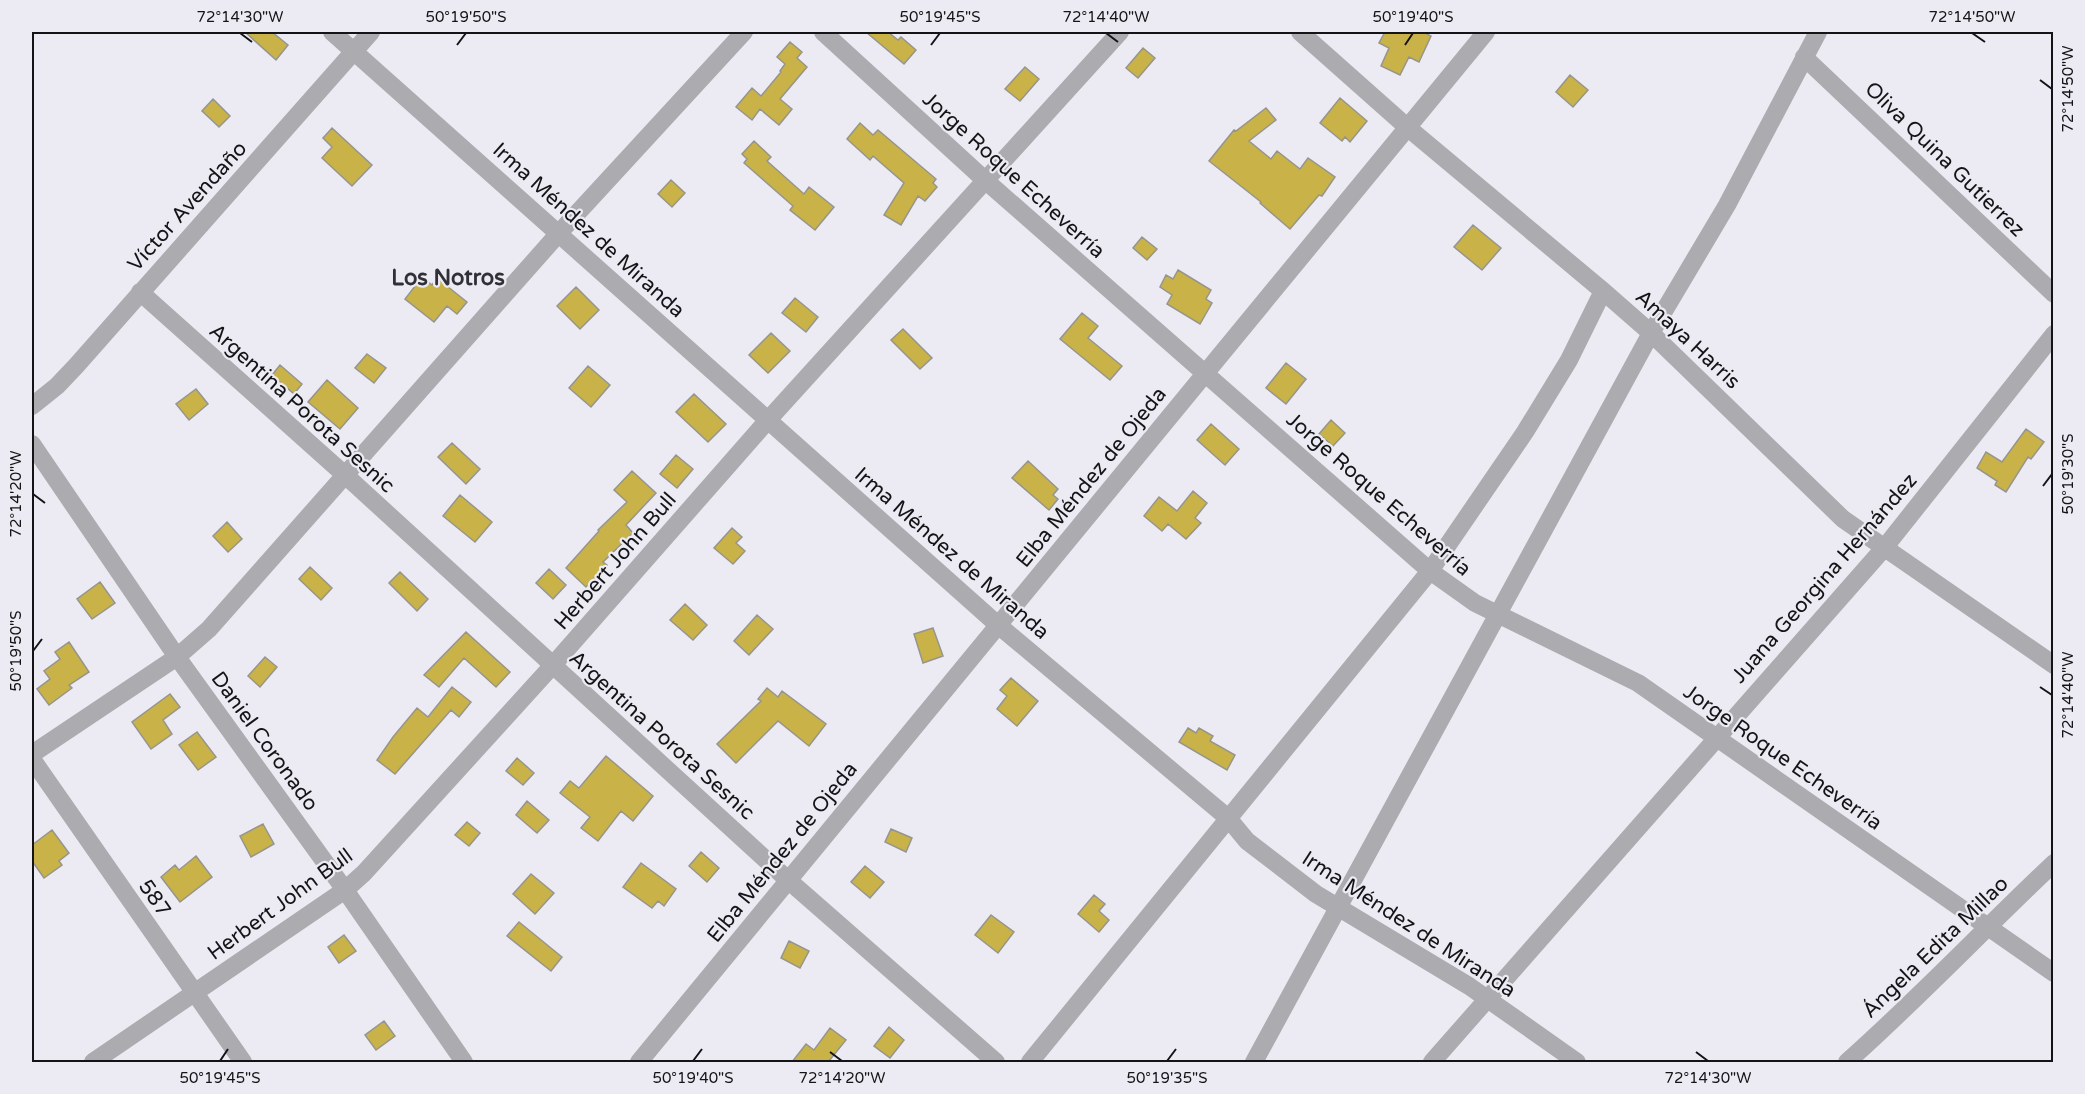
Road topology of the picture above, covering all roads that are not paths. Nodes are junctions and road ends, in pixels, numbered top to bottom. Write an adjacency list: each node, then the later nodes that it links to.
1 (332, 32): 9 (street, Irma Méndez de Miranda)
2 (371, 32): 9 (street, Víctor Avendaño)
3 (744, 32): 13 (street)
4 (823, 32): 12 (street, Jorge Roque Echeverría)
5 (1120, 32): 12 (street, Herbert John Bull)
6 (1300, 32): 11 (street, Amaya Harris)
7 (1486, 32): 11 (street, Elba Méndez de Ojeda)
8 (1818, 32): 10 (street)
9 (354, 51): 13 (street, Irma Méndez de Miranda); 15 (street, Víctor Avendaño)
10 (1804, 57): 16 (street, Oliva Quina Gutierrez); 17 (street)
11 (1407, 127): 14 (street, Amaya Harris); 19 (street, Elba Méndez de Ojeda)
12 (986, 181): 19 (street, Jorge Roque Echeverría); 21 (street, Herbert John Bull)
13 (559, 234): 21 (street, Irma Méndez de Miranda); 23 (street)
14 (1604, 291): 17 (street, Amaya Harris); 25 (street)
15 (140, 292): 20 (street, Víctor Avendaño); 23 (street, Argentina Porota Sesnic)
16 (2054, 294)
17 (1651, 333): 24 (street, Amaya Harris); 26 (street)
18 (2054, 334): 24 (street, Juana Georgina Hernández)
19 (1204, 374): 25 (street, Jorge Roque Echeverría); 27 (street, Elba Méndez de Ojeda)
20 (32, 406)
21 (768, 420): 27 (street, Irma Méndez de Miranda); 30 (street, Herbert John Bull)
22 (32, 444): 28 (street, Daniel Coronado)
23 (345, 476): 28 (street); 30 (street, Argentina Porota Sesnic)
24 (1885, 547): 29 (street, Amaya Harris); 31 (street, Juana Georgina Hernández)
25 (1430, 571): 26 (street, Jorge Roque Echeverría); 34 (street)
26 (1497, 614): 31 (street, Jorge Roque Echeverría); 38 (street)
27 (998, 624): 34 (street, Irma Méndez de Miranda); 36 (street, Elba Méndez de Ojeda)
28 (177, 657): 32 (street); 37 (street, Daniel Coronado)
29 (2054, 664)
30 (553, 665): 36 (street, Argentina Porota Sesnic); 37 (street, Herbert John Bull)
31 (1715, 738): 39 (street, Jorge Roque Echeverría); 42 (street, Juana Georgina Hernández)
32 (32, 754)
33 (32, 759): 41 (street, 587)
34 (1228, 818): 38 (street, Irma Méndez de Miranda); 48 (street)
35 (2054, 863): 39 (street, Ángela Edita Millao)
36 (788, 880): 46 (street, Elba Méndez de Ojeda); 47 (street, Argentina Porota Sesnic)
37 (345, 890): 41 (street, Herbert John Bull); 45 (street, Daniel Coronado)
38 (1337, 908): 42 (street, Irma Méndez de Miranda); 49 (street)
39 (1987, 926): 40 (street, Jorge Roque Echeverría); 52 (street, Ángela Edita Millao)
40 (2054, 973)
41 (194, 993): 43 (street, Herbert John Bull); 44 (street, 587)
42 (1487, 998): 50 (street, Juana Georgina Hernández); 51 (street, Irma Méndez de Miranda)
43 (93, 1062)
44 (243, 1062)
45 (464, 1062)
46 (639, 1062)
47 (996, 1062)
48 (1030, 1062)
49 (1254, 1062)
50 (1432, 1062)
51 (1576, 1062)
52 (1847, 1062)

